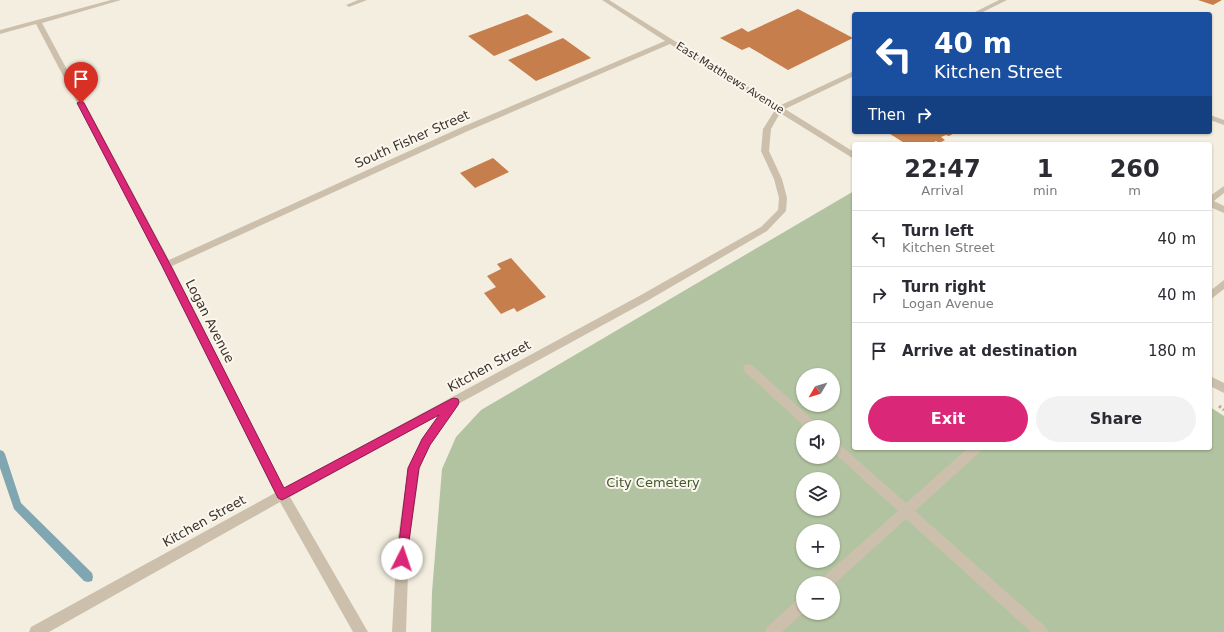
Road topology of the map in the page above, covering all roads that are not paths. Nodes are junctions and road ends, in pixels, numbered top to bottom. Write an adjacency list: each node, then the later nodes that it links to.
1 (118, 0): 7 (street)
2 (364, 0): 5 (street)
3 (605, 0): 9 (street, East Matthews Avenue)
4 (1004, 0): 6 (street)
5 (349, 5)
6 (981, 12)
7 (38, 22): 8 (street); 19 (street, Logan Avenue)
8 (0, 32)
9 (670, 41): 11 (street, East Matthews Avenue); 19 (street, South Fisher Street)
10 (852, 73): 11 (street)
11 (779, 109): 14 (street, East Matthews Avenue); 25 (street, Kitchen Street)
12 (1212, 118): 13 (street)
13 (1224, 123)
14 (852, 155)
15 (1224, 188): 16 (street)
16 (1212, 199)
17 (1212, 202): 18 (street)
18 (1224, 210)
19 (167, 266): 29 (street, Logan Avenue)
20 (1224, 284): 21 (street)
21 (1212, 294)
22 (748, 368): 26 (street)
23 (1212, 381): 24 (street)
24 (1224, 389)
25 (454, 402): 29 (street, Kitchen Street); 35 (street)
26 (805, 420)
27 (974, 450): 30 (street)
28 (840, 451): 30 (street)
29 (282, 495): 33 (street, Kitchen Street); 34 (street, Logan Avenue)
30 (906, 510): 31 (street); 37 (street)
31 (834, 576)
32 (796, 610): 36 (street)
33 (36, 632)
34 (361, 632)
35 (399, 632)
36 (772, 632)
37 (1041, 632)

